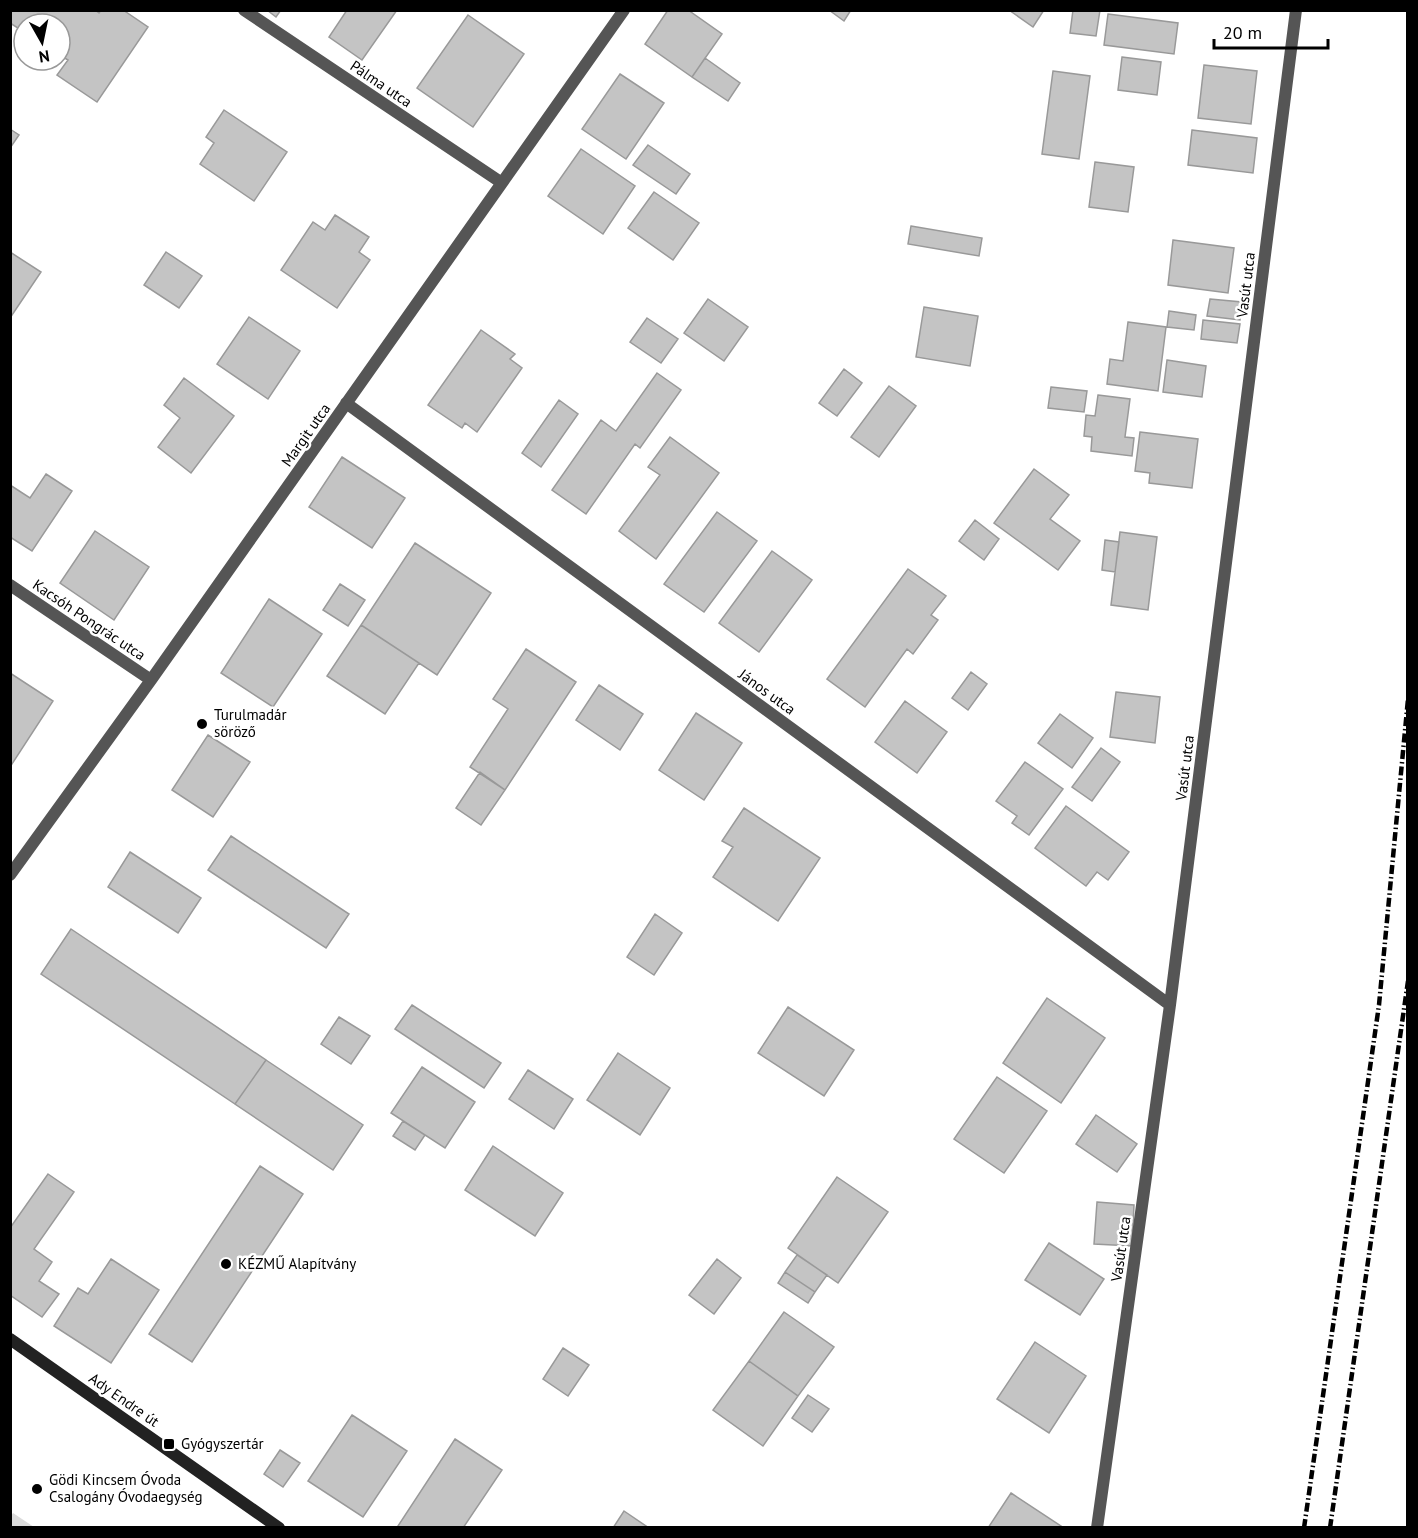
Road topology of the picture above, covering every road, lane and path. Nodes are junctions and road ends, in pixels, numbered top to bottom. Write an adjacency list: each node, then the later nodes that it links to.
1 (244, 10): 4 (street, Pálma utca)
2 (624, 10): 4 (street, Margit utca)
3 (1296, 10): 9 (street, Vasút utca)
4 (502, 183): 5 (street, Margit utca)
5 (346, 403): 7 (street, Margit utca); 9 (street, János utca)
6 (10, 585): 7 (street, Kacsóh Pongrác utca)
7 (151, 680): 8 (street, Margit utca)
8 (10, 875)
9 (1170, 1005): 12 (street, Vasút utca)
10 (10, 1339): 11 (street, Ady Endre út)
11 (279, 1527)
12 (1097, 1527)

